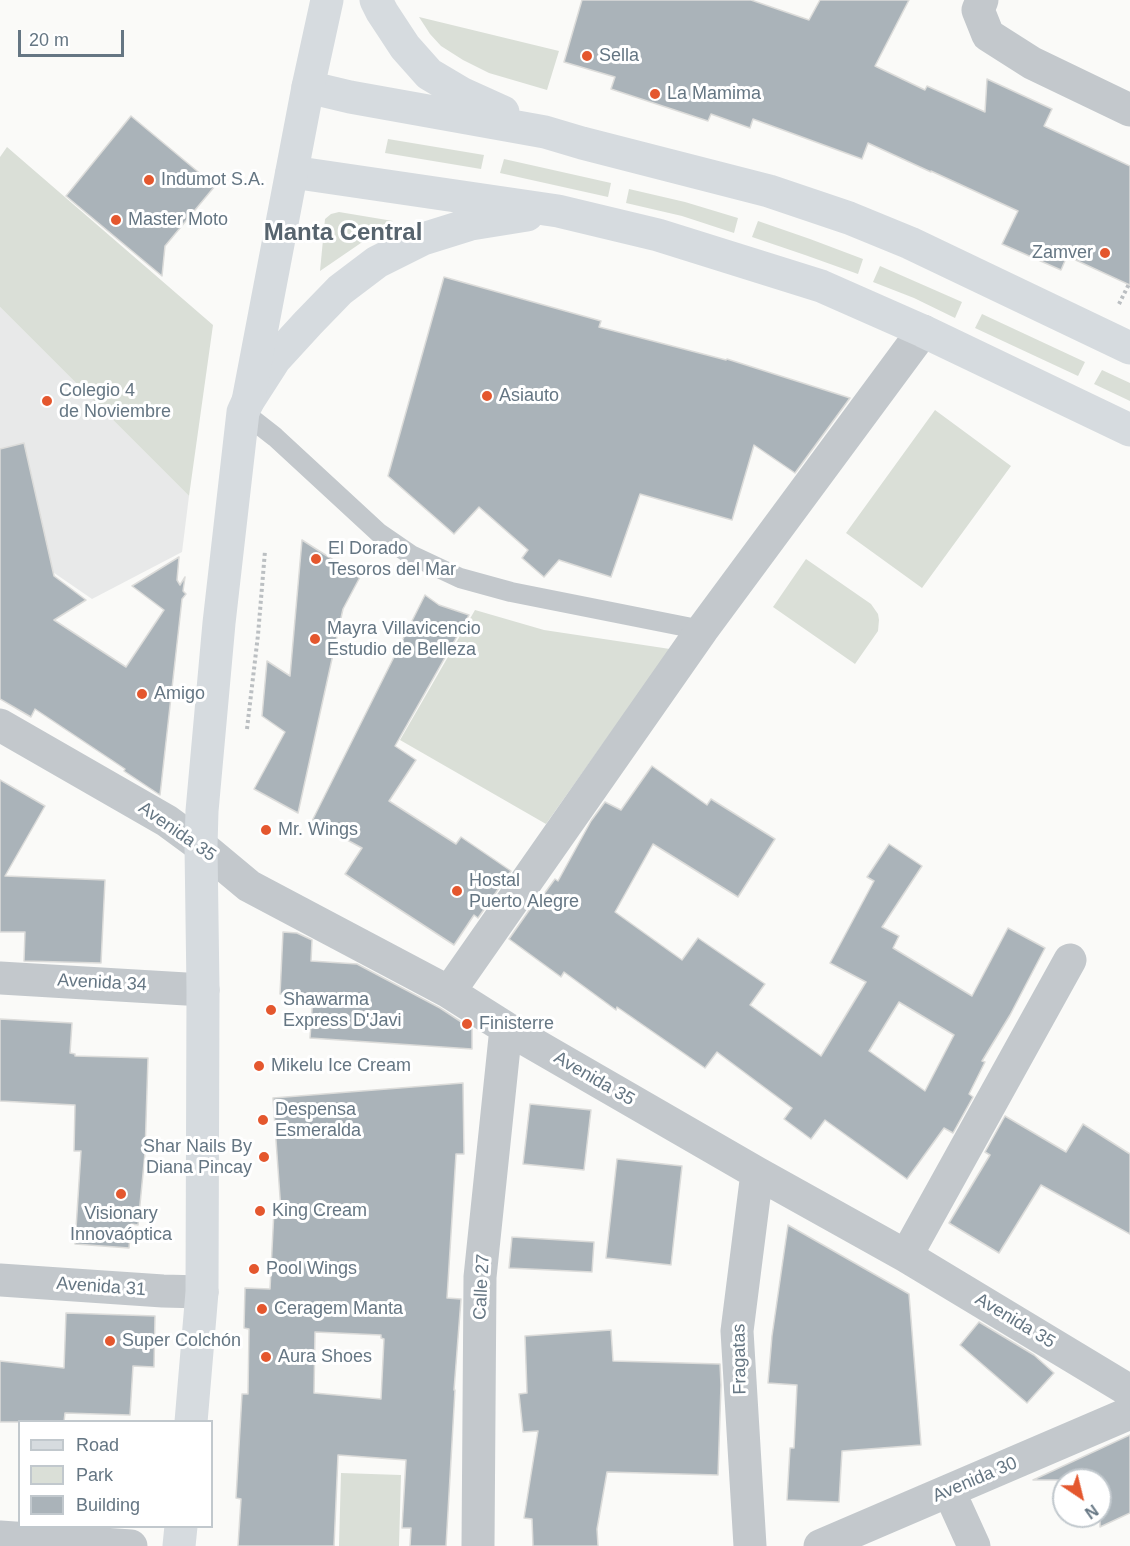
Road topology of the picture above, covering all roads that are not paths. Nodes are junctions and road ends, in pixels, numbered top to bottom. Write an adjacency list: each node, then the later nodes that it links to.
1 (327, 0): 4 (main road)
2 (376, 0): 6 (main road)
3 (980, 5): 5 (street)
4 (308, 87): 6 (main road); 7 (main road)
5 (1130, 110)
6 (545, 132): 10 (main road)
7 (292, 172): 8 (main road); 11 (main road)
8 (558, 211): 9 (main road); 11 (main road)
9 (923, 331): 12 (main road); 13 (street)
10 (1130, 348)
11 (246, 406): 13 (lane); 15 (main road)
12 (1130, 430)
13 (702, 630): 19 (street)
14 (0, 725): 15 (street, Avenida 35)
15 (201, 846): 18 (main road); 19 (street, Avenida 35)
16 (1070, 960): 22 (street)
17 (0, 978): 18 (street, Avenida 34)
18 (203, 990): 24 (main road)
19 (449, 992): 20 (street, Avenida 35)
20 (506, 1028): 21 (street, Avenida 35); 33 (street, Calle 27)
21 (758, 1173): 22 (street, Avenida 35); 34 (street, Fragatas)
22 (906, 1256): 25 (street, Avenida 35)
23 (0, 1280): 24 (street, Avenida 31)
24 (202, 1292): 27 (main road)
25 (1126, 1378)
26 (1130, 1413): 28 (street, Avenida 30)
27 (190, 1420)
28 (949, 1491): 35 (street, Avenida 30); 36 (street)
29 (181, 1528): 32 (main road)
30 (0, 1537): 31 (street)
31 (131, 1546)
32 (179, 1546)
33 (478, 1546)
34 (750, 1546)
35 (820, 1546)
36 (974, 1546)

